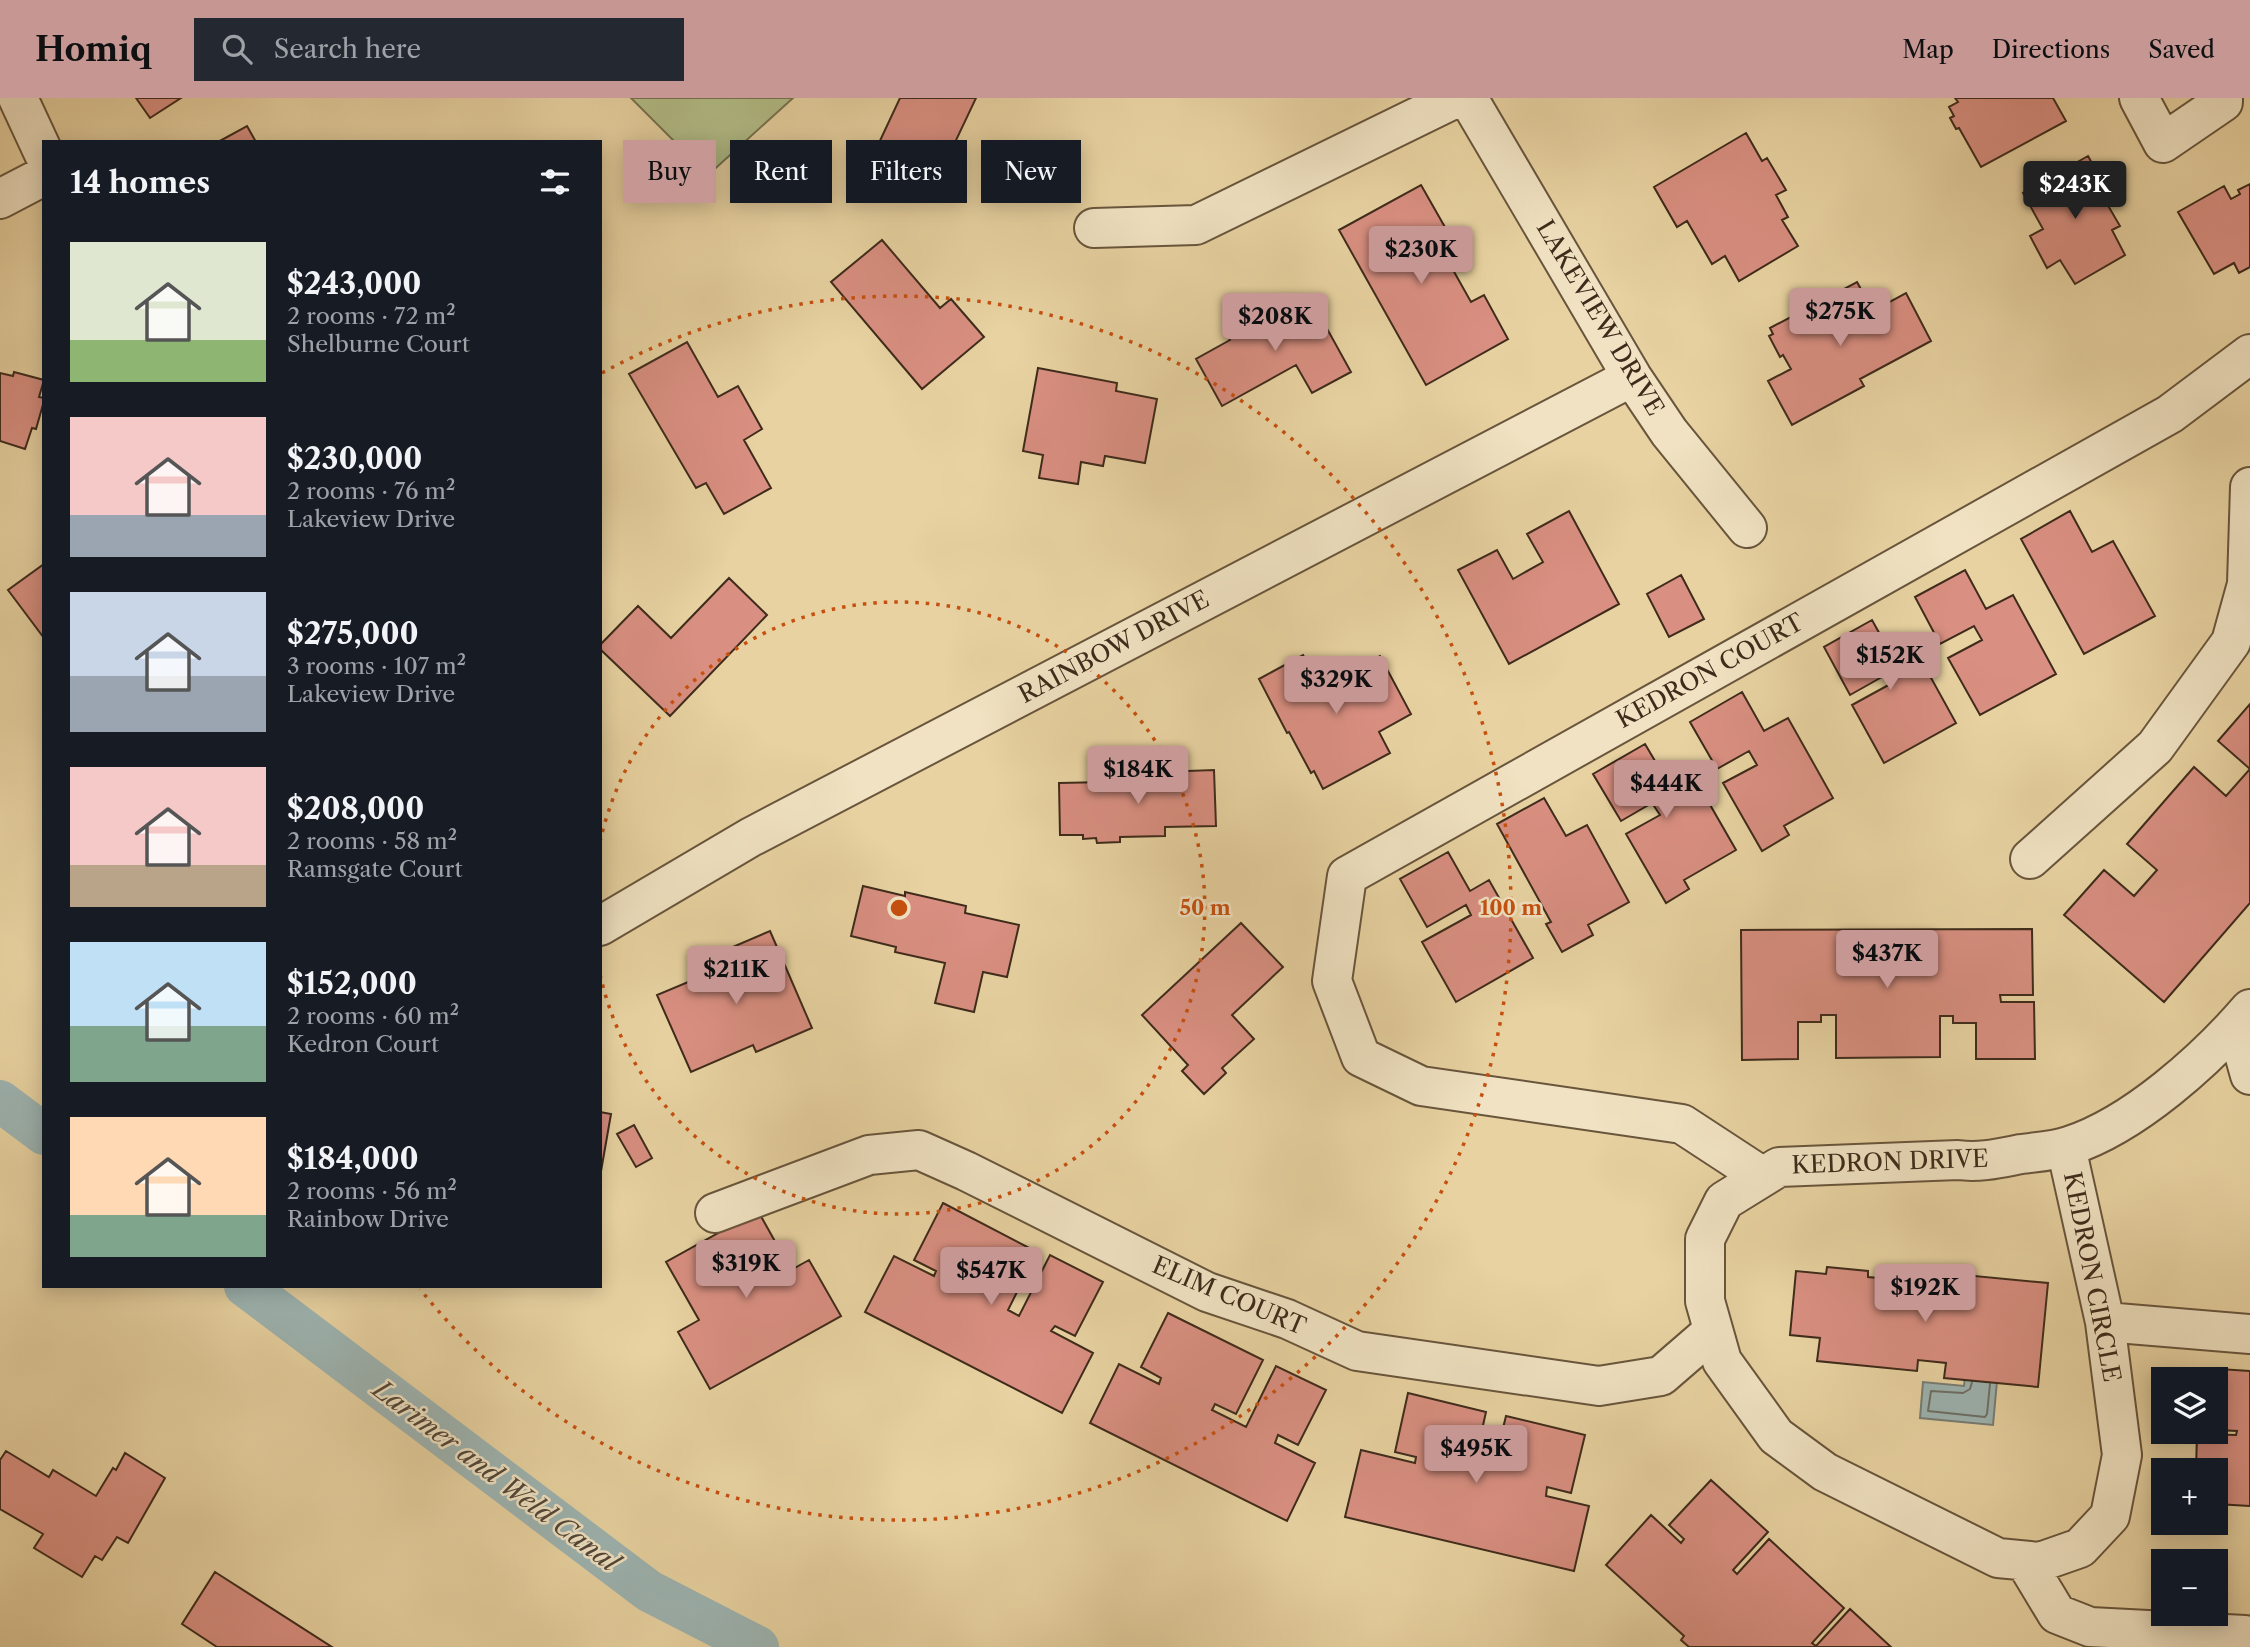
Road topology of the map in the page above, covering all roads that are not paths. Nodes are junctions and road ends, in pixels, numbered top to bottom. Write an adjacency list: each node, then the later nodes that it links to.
1 (18, 98): 6 (street)
2 (1456, 98): 9 (street)
3 (1468, 98): 11 (street, LAKEVIEW DRIVE)
4 (2138, 98): 5 (street)
5 (2223, 98)
6 (42, 150)
7 (42, 177): 8 (street)
8 (0, 200)
9 (1094, 228)
10 (2250, 354): 15 (street, KEDRON COURT)
11 (1632, 377): 13 (street, LAKEVIEW DRIVE); 16 (street, RAINBOW DRIVE)
12 (2250, 486): 14 (street)
13 (1747, 528)
14 (2030, 859)
15 (1347, 876): 21 (street, KEDRON DRIVE)
16 (602, 925)
17 (2250, 1009): 20 (street, KEDRON DRIVE)
18 (2250, 1020): 19 (street)
19 (2250, 1075)
20 (2066, 1147): 21 (street, KEDRON DRIVE); 23 (street, KEDRON CIRCLE)
21 (1763, 1177): 24 (street, KEDRON CIRCLE)
22 (715, 1213): 24 (street, ELIM COURT)
23 (2105, 1322): 25 (street); 26 (street, KEDRON CIRCLE)
24 (1713, 1331): 26 (street, KEDRON CIRCLE)
25 (2250, 1334)
26 (2025, 1561): 27 (street)
27 (2245, 1635)

